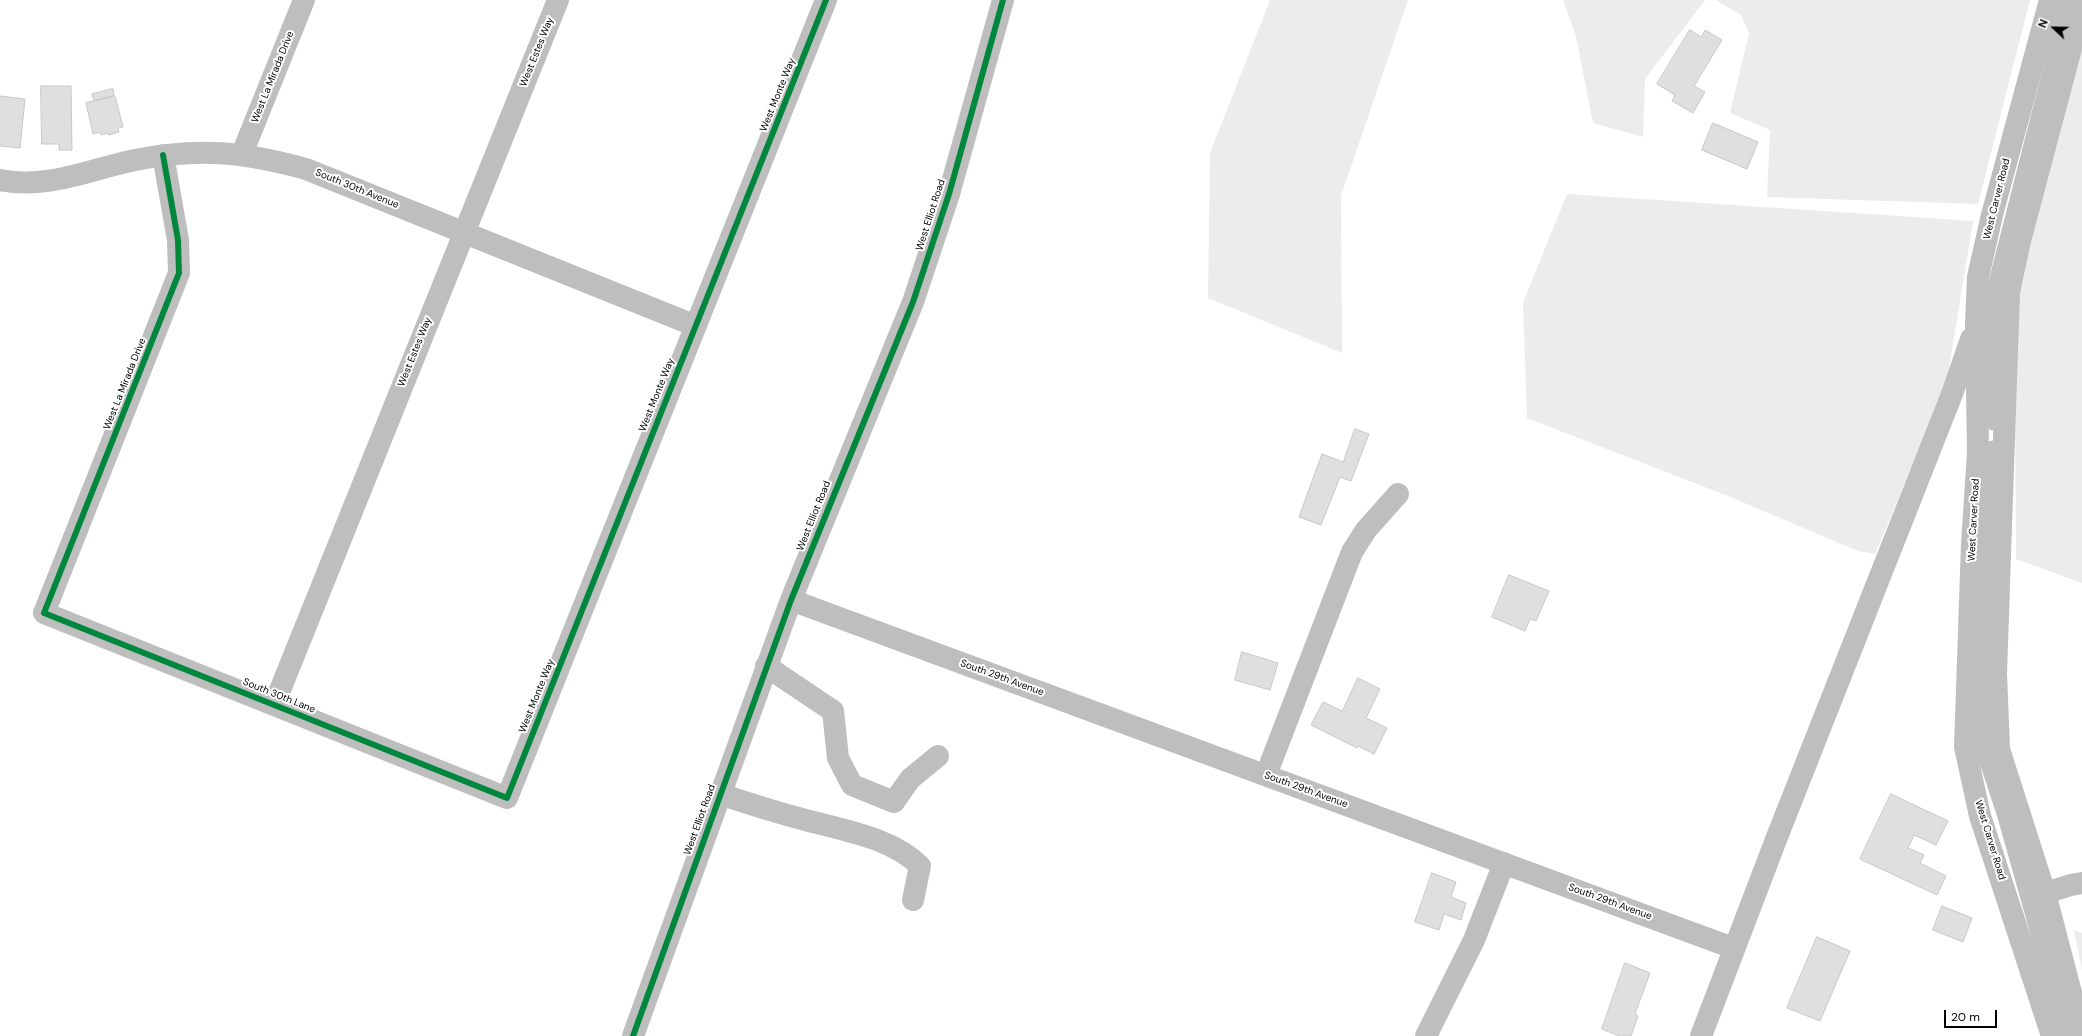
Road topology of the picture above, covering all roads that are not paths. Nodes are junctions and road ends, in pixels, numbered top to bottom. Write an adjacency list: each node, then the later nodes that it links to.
1 (304, 0): 7 (street, West La Mirada Drive)
2 (558, 0): 10 (street, West Estes Way)
3 (826, 0): 12 (street, West Monte Way)
4 (1002, 0): 14 (street, West Elliot Road)
5 (2050, 0): 11 (street, West Carver Road)
6 (2082, 7): 24 (street)
7 (242, 154): 8 (street, South 30th Avenue); 10 (street, South 30th Avenue)
8 (163, 155): 9 (street, South 30th Avenue); 15 (street, West La Mirada Drive)
9 (0, 180)
10 (463, 232): 12 (street, South 30th Avenue); 17 (street, West Estes Way)
11 (1976, 324): 26 (street); 31 (street, West Carver Road)
12 (696, 326): 21 (street, West Monte Way)
13 (1398, 494): 19 (street)
14 (791, 600): 16 (street, West Elliot Road); 19 (street, South 29th Avenue)
15 (44, 613): 17 (street, South 30th Lane)
16 (766, 666): 18 (street); 20 (street, West Elliot Road)
17 (274, 705): 21 (street, South 30th Lane)
18 (938, 756)
19 (1266, 775): 22 (street, South 29th Avenue)
20 (720, 794): 25 (street); 29 (street, West Elliot Road)
21 (507, 798)
22 (1504, 863): 26 (street, South 29th Avenue); 30 (street)
23 (2082, 883): 24 (street)
24 (2046, 893): 28 (street)
25 (913, 900)
26 (1733, 948): 27 (street)
27 (1704, 1035)
28 (2082, 1035)
29 (633, 1036)
30 (1426, 1036)
31 (2052, 1036)

